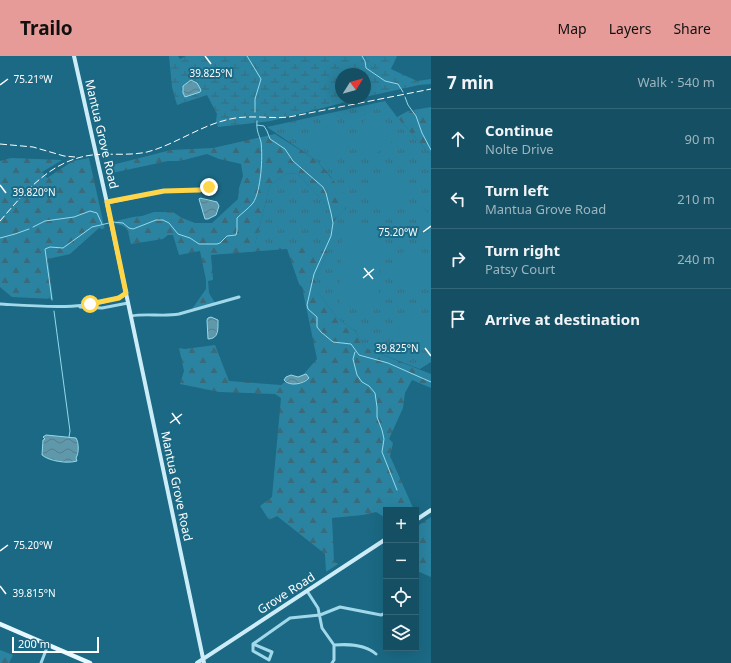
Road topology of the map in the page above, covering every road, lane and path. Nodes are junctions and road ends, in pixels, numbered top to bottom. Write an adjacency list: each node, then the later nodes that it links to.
1 (74, 56): 3 (main road, Mantua Grove Road)
2 (209, 187): 3 (street)
3 (107, 202): 4 (main road, Mantua Grove Road)
4 (126, 293): 7 (main road, Mantua Grove Road); 8 (street)
5 (239, 298): 9 (street)
6 (0, 304): 8 (street)
7 (128, 304): 8 (street); 9 (main road, Mantua Grove Road)
8 (78, 306)
9 (131, 316): 21 (main road, Mantua Grove Road)
10 (431, 510): 11 (main road)
11 (419, 518)
12 (383, 541): 13 (main road, Grove Road)
13 (307, 592): 15 (street); 21 (main road, Grove Road)
14 (383, 614): 15 (street)
15 (320, 615): 17 (street); 19 (street)
16 (0, 624): 18 (main road)
17 (253, 644): 17 (street)
18 (48, 645): 22 (street); 23 (main road)
19 (334, 645): 20 (street); 25 (street)
20 (376, 654)
21 (204, 661): 24 (main road, Grove Road)
22 (41, 663)
23 (90, 663)
24 (196, 663)
25 (332, 663)

